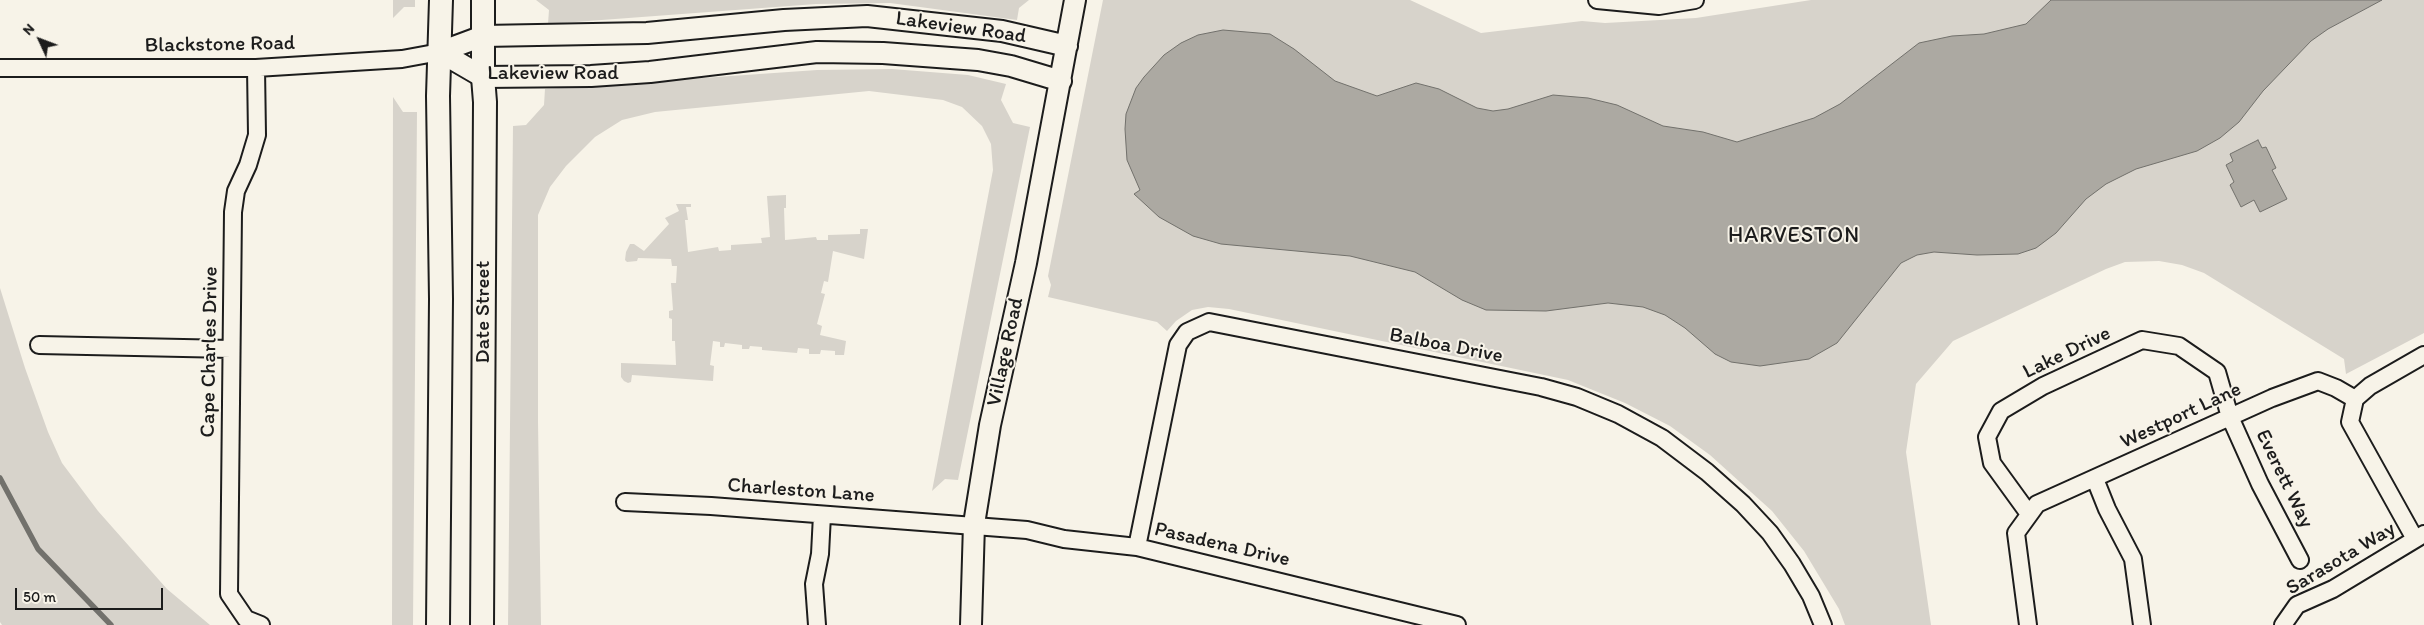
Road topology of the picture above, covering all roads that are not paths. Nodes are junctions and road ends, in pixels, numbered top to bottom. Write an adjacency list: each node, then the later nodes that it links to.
1 (441, 0): 8 (main road, Date Street)
2 (483, 0): 6 (main road, Date Street)
3 (1075, 0): 7 (street, Village Road)
4 (1597, 0): 5 (street)
5 (1695, 0)
6 (483, 36): 7 (street, Lakeview Road); 8 (street, Lakeview Road); 11 (main road, Date Street)
7 (1067, 46): 12 (street, Village Road)
8 (440, 52): 10 (street, Blackstone Road); 11 (street, Lakeview Road); 28 (main road, Date Street)
9 (0, 68): 10 (street, Blackstone Road)
10 (256, 68): 14 (street, Cape Charles Drive)
11 (483, 77): 12 (street, Lakeview Road); 29 (main road, Date Street)
12 (1061, 80): 22 (street, Village Road)
13 (39, 345): 14 (street)
14 (232, 349): 27 (street, Cape Charles Drive)
15 (2424, 355): 16 (street)
16 (2355, 399): 17 (street, Westport Lane); 23 (street)
17 (2230, 417): 18 (street, Westport Lane); 20 (street, Lake Drive); 25 (street, Everett Way)
18 (2095, 479): 20 (street, Westport Lane); 35 (street)
19 (624, 502): 21 (street, Charleston Lane)
20 (2029, 514): 34 (street)
21 (822, 515): 22 (street, Charleston Lane); 30 (street)
22 (974, 524): 24 (street, Pasadena Drive); 31 (street, Village Road)
23 (2420, 537): 36 (street, Sarasota Way)
24 (1137, 547): 26 (street, Pasadena Drive); 33 (street, Balboa Drive)
25 (2300, 560)
26 (1422, 620): 32 (street, Pasadena Drive)
27 (261, 625)
28 (438, 625)
29 (482, 625)
30 (817, 625)
31 (971, 625)
32 (1457, 625)
33 (1823, 625)
34 (2028, 625)
35 (2142, 625)
36 (2283, 625)

